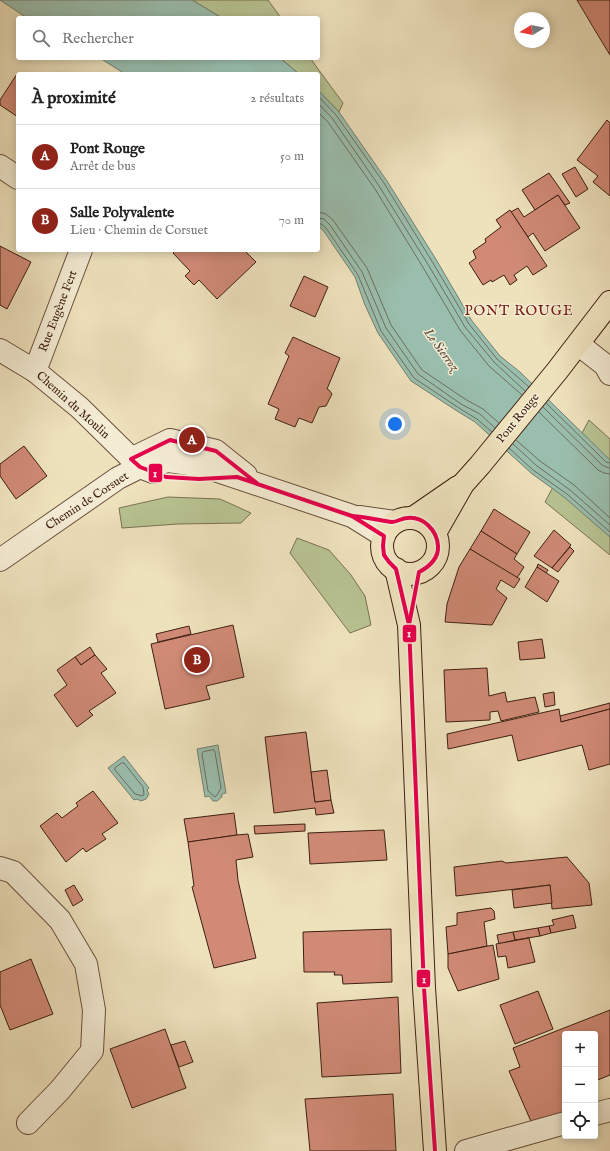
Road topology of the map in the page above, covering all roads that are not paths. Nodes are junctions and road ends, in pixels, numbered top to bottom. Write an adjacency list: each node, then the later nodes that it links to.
1 (0, 166): 2 (street)
2 (16, 177)
3 (80, 252): 7 (street, Rue Eugène Fert)
4 (610, 302): 5 (main road, Pont Rouge)
5 (578, 344): 8 (street); 11 (main road, Pont Rouge)
6 (0, 350): 7 (street, Chemin du Moulin)
7 (35, 371): 9 (street, Chemin du Moulin)
8 (610, 374)
9 (136, 463): 10 (street, Chemin de Corsuet); 10 (street); 14 (street, Chemin de Corsuet)
10 (258, 484): 12 (street, Chemin de Corsuet)
11 (463, 484): 12 (main road); 13 (main road)
12 (398, 525): 13 (main road); 15 (main road)
13 (435, 533): 16 (main road)
14 (0, 560)
15 (396, 570): 16 (main road); 17 (main road)
16 (419, 572): 17 (main road)
17 (409, 625): 23 (main road)
18 (0, 868): 21 (street)
19 (610, 1110): 20 (street)
20 (598, 1113)
21 (28, 1123)
22 (562, 1124): 24 (street)
23 (435, 1151)
24 (466, 1151)

